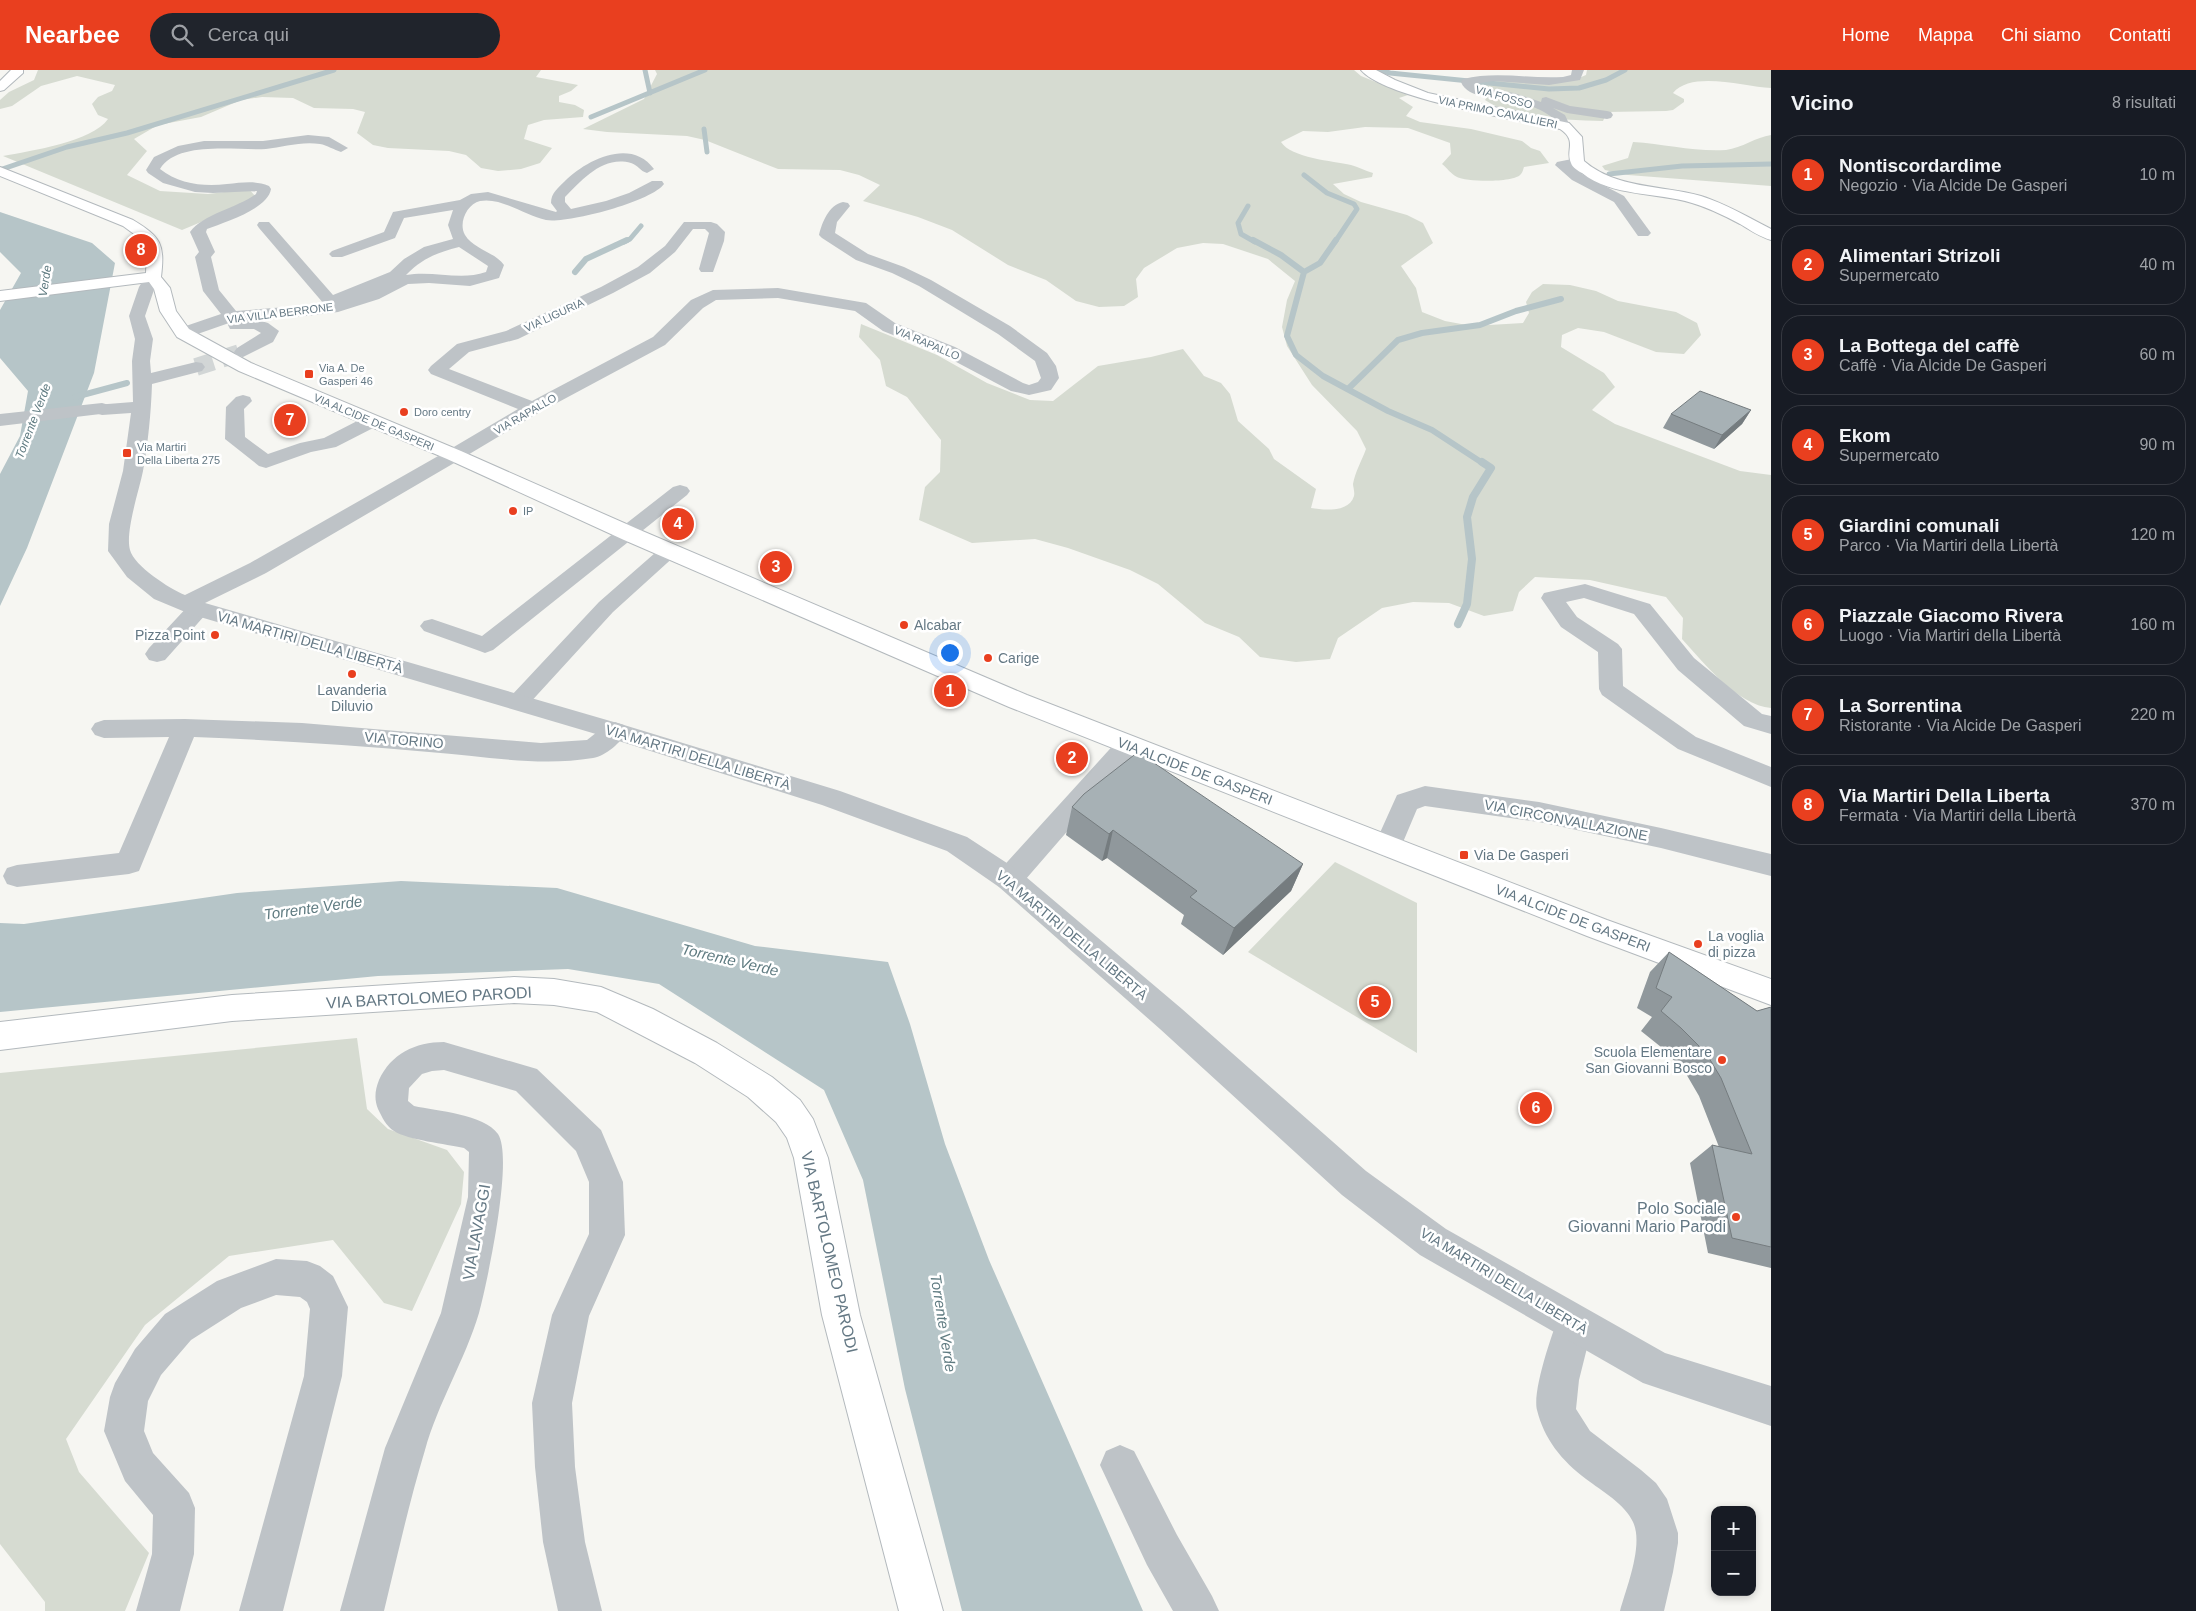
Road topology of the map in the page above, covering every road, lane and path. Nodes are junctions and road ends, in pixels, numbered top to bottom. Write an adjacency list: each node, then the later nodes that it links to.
1 (17, 70): 5 (main road)
2 (1367, 70): 7 (main road, VIA PRIMO CAVALLIERI)
3 (1578, 70): 4 (street, VIA FOSSO)
4 (1476, 78): 6 (street); 7 (street, VIA FOSSO)
5 (0, 87)
6 (1607, 115)
7 (1564, 126): 9 (main road, VIA PRIMO CAVALLIERI)
8 (341, 148): 26 (street)
9 (1577, 162): 17 (street); 20 (main road)
10 (647, 169): 15 (street)
11 (0, 171): 24 (main road, VIA MARTIRI DELLA LIBERTÀ)
12 (657, 184): 15 (street)
13 (463, 204): 15 (street); 21 (street); 22 (street)
14 (843, 206): 32 (street, VIA RAPALLO)
15 (561, 215)
16 (1611, 215): 17 (street)
17 (1629, 216): 19 (street)
18 (264, 225): 21 (street)
19 (1642, 233)
20 (1771, 235)
21 (462, 242): 26 (street, VIA VILLA BERRONE)
22 (337, 254)
23 (707, 269): 32 (street, VIA LIGURIA)
24 (143, 278): 25 (main road); 27 (main road, VIA ALCIDE DE GASPERI); 30 (street, VIA MARTIRI DELLA LIBERTÀ)
25 (0, 296)
26 (232, 317): 27 (street, VIA VILLA BERRONE)
27 (186, 335): 28 (street, VIA VILLA BERRONE); 34 (main road, VIA ALCIDE DE GASPERI)
28 (243, 352)
29 (196, 367): 30 (street)
30 (129, 400): 33 (street); 39 (street, VIA MARTIRI DELLA LIBERTÀ)
31 (243, 401): 34 (street)
32 (534, 408): 35 (street, VIA RAPALLO)
33 (3, 420)
34 (372, 421): 35 (main road, VIA ALCIDE DE GASPERI)
35 (454, 455): 37 (main road, VIA ALCIDE DE GASPERI); 39 (street, VIA RAPALLO)
36 (680, 491): 37 (street)
37 (626, 532): 38 (main road, VIA ALCIDE DE GASPERI); 40 (street)
38 (670, 550): 42 (street); 47 (main road, VIA ALCIDE DE GASPERI)
39 (191, 606): 41 (street, VIA MARTIRI DELLA LIBERTÀ); 42 (street, VIA MARTIRI DELLA LIBERTÀ)
40 (432, 626)
41 (156, 654)
42 (519, 701): 46 (street, VIA MARTIRI DELLA LIBERTÀ)
43 (1771, 725): 48 (street)
44 (185, 728): 45 (street, VIA TORINO); 46 (street, VIA TORINO); 51 (street)
45 (104, 729)
46 (615, 731): 52 (street, VIA MARTIRI DELLA LIBERTÀ)
47 (1127, 746): 49 (main road, VIA ALCIDE DE GASPERI); 52 (street)
48 (1771, 777)
49 (1388, 846): 50 (street, VIA CIRCONVALLAZIONE); 53 (main road, VIA ALCIDE DE GASPERI)
50 (1771, 865)
51 (17, 876)
52 (1009, 879): 55 (street, VIA MARTIRI DELLA LIBERTÀ)
53 (1771, 992)
54 (0, 1036): 62 (main road, VIA BARTOLOMEO PARODI)
55 (1574, 1324): 56 (street, VIA MARTIRI DELLA LIBERTÀ); 64 (street)
56 (1771, 1406)
57 (1120, 1465): 63 (street)
58 (158, 1611): 59 (street)
59 (261, 1611)
60 (362, 1611): 61 (street, VIA LAVAGGI)
61 (580, 1611)
62 (921, 1611)
63 (1197, 1611)
64 (1642, 1611)

